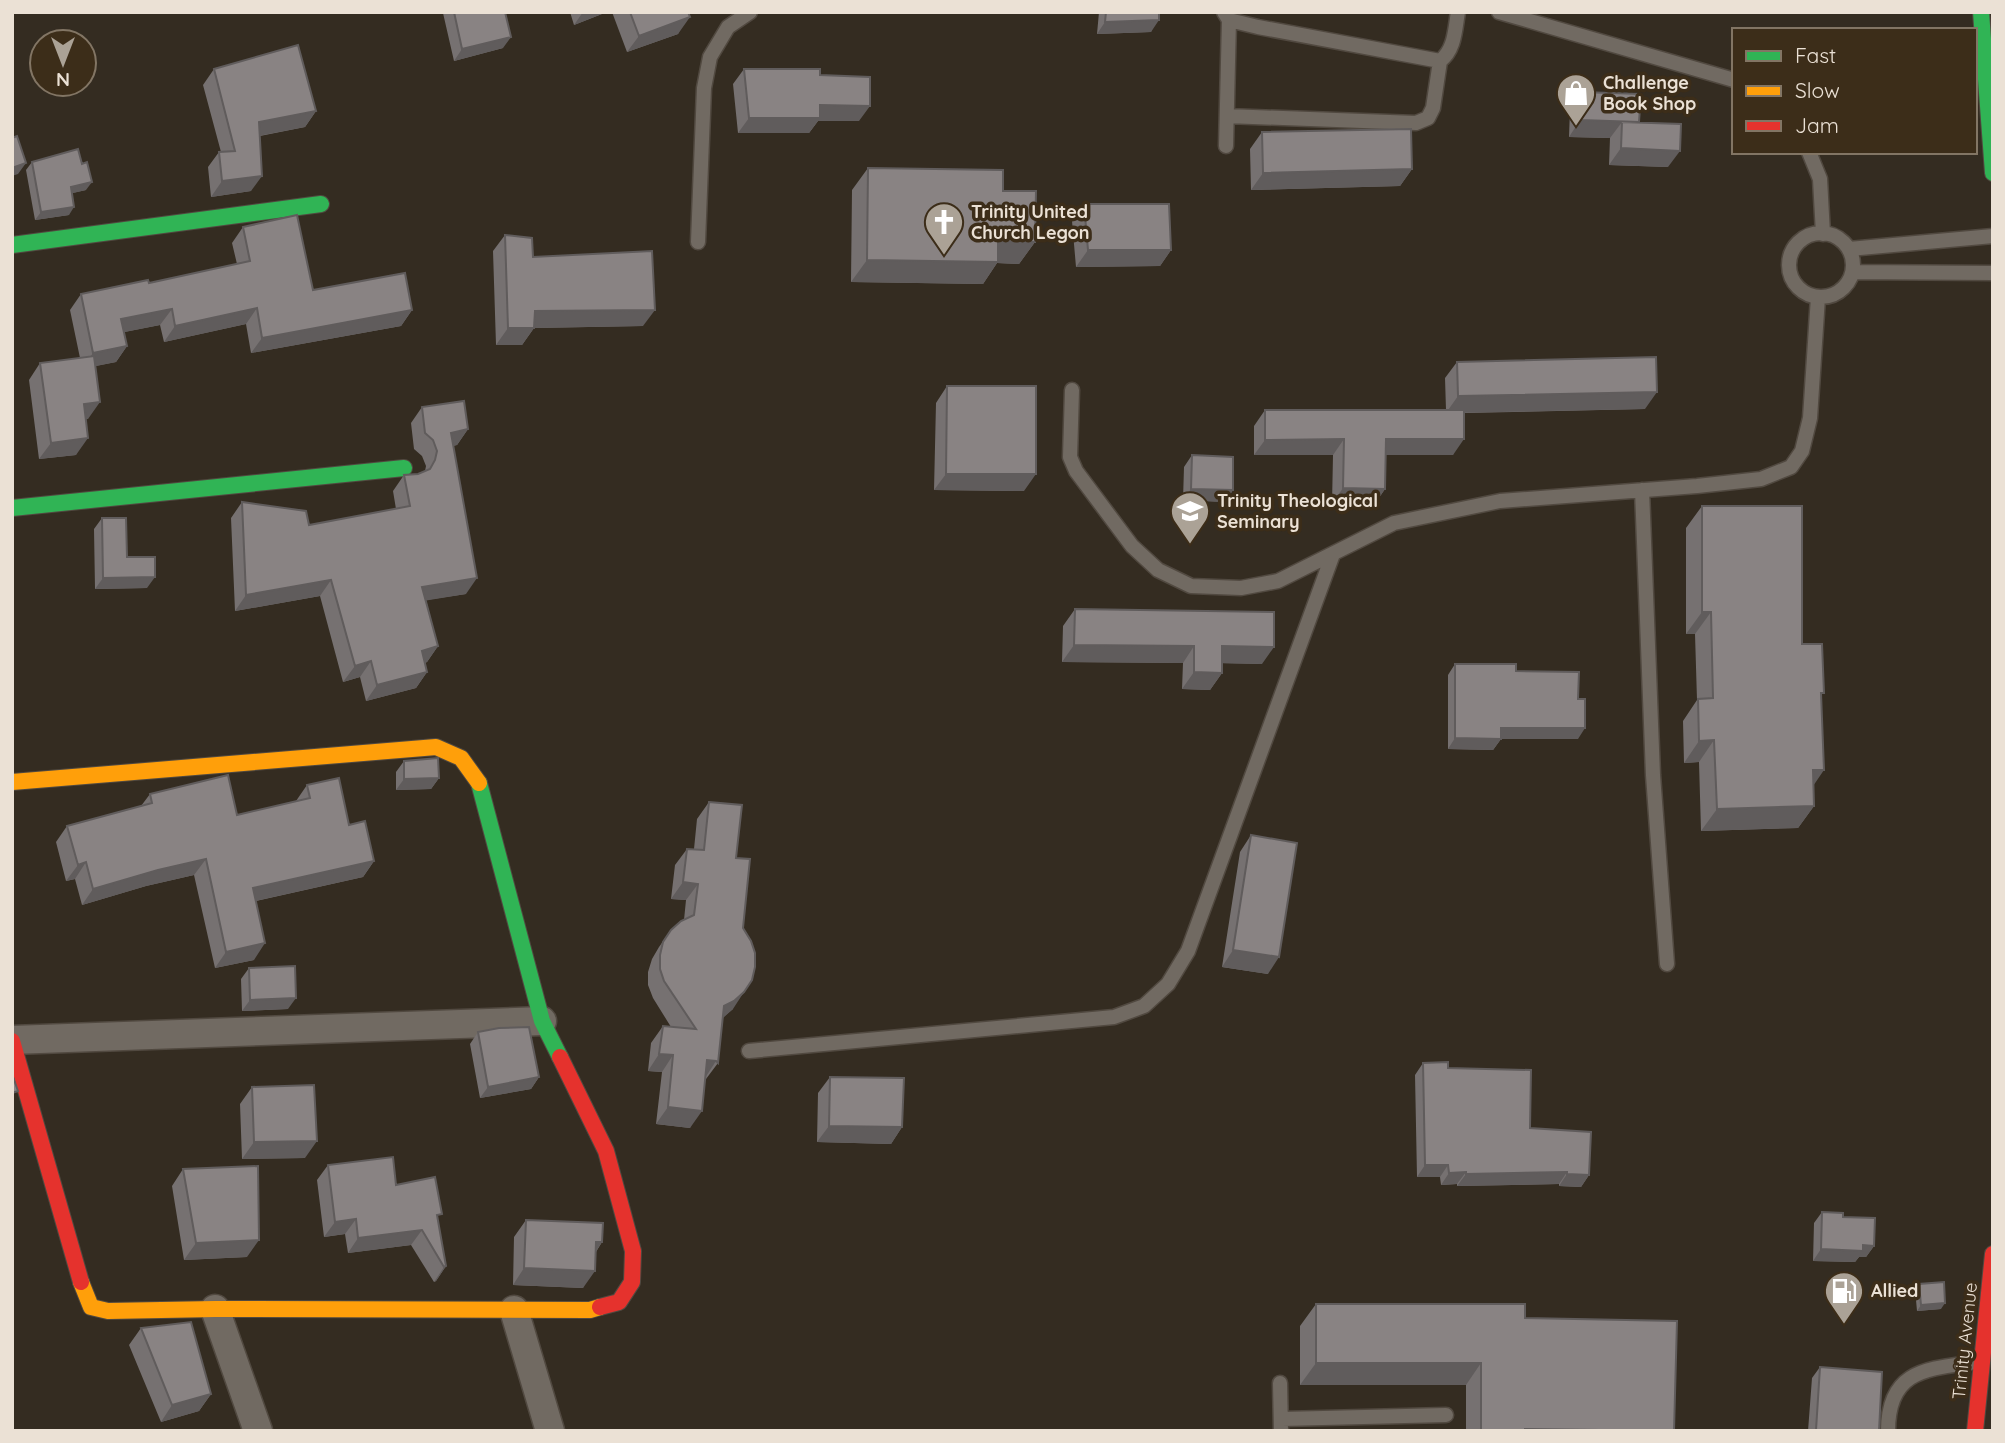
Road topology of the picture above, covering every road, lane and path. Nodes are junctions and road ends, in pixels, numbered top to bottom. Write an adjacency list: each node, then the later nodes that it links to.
1 (750, 12): 16 (lane)
2 (1458, 12): 6 (lane)
3 (1499, 12): 7 (lane)
4 (1981, 12): 9 (street)
5 (1227, 16): 6 (lane); 8 (lane)
6 (1440, 61): 8 (lane)
7 (1732, 79)
8 (1227, 116): 10 (lane)
9 (1991, 128): 12 (street)
10 (1226, 146)
11 (1810, 154): 14 (lane)
12 (1993, 173)
13 (321, 204): 17 (street)
14 (1824, 233): 18 (lane); 21 (lane)
15 (1993, 236): 18 (lane)
16 (698, 242)
17 (12, 245)
18 (1849, 249): 19 (lane)
19 (1853, 272): 20 (lane); 21 (lane)
20 (1993, 273)
21 (1818, 297): 24 (lane)
22 (1072, 390): 26 (lane)
23 (404, 468): 25 (street)
24 (1642, 490): 26 (lane); 28 (lane)
25 (12, 508)
26 (1333, 554): 31 (lane)
27 (12, 782): 29 (street)
28 (1667, 964)
29 (542, 1021): 30 (street); 34 (street)
30 (12, 1040): 33 (street)
31 (749, 1051)
32 (1993, 1254): 35 (street, Trinity Avenue)
33 (215, 1309): 34 (street); 39 (street)
34 (514, 1310): 40 (street)
35 (1983, 1360): 41 (lane); 42 (street, Trinity Avenue)
36 (1280, 1383): 38 (lane)
37 (1446, 1415): 38 (lane)
38 (1281, 1425)
39 (258, 1431)
40 (550, 1431)
41 (1888, 1431)
42 (1975, 1431)

